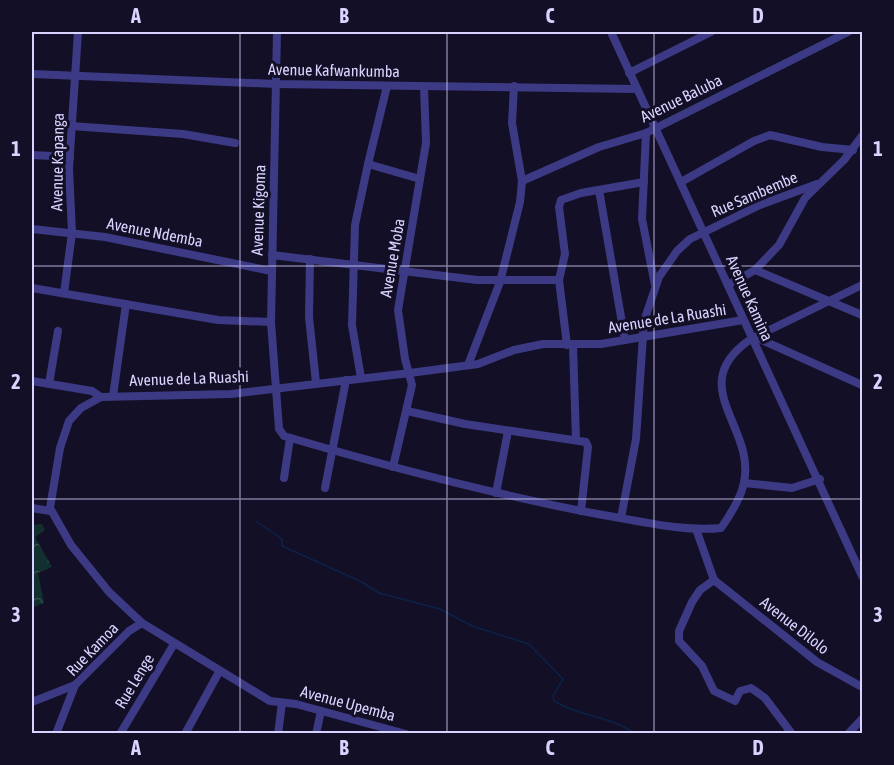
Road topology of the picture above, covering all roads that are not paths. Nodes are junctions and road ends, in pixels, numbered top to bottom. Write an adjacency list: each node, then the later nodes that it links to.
1 (78, 32): 8 (street, Avenue Kapanga)
2 (277, 32): 9 (street, Avenue Kigoma)
3 (611, 32): 6 (street, Avenue Kamina)
4 (711, 32): 6 (street)
5 (848, 32): 15 (street, Avenue Baluba)
6 (629, 73): 13 (street, Avenue Kamina)
7 (32, 74): 8 (street, Avenue Kafwankumba)
8 (74, 76): 9 (street, Avenue Kafwankumba); 14 (street, Avenue Kapanga)
9 (276, 84): 10 (street, Avenue Kafwankumba); 32 (street, Avenue Kigoma)
10 (387, 86): 12 (street, Avenue Kafwankumba); 22 (street)
11 (514, 86): 12 (street, Avenue Kafwankumba); 13 (street, Avenue Kafwankumba); 24 (street)
12 (424, 87): 23 (street, Avenue Moba)
13 (637, 89): 15 (street, Avenue Kamina)
14 (71, 126): 18 (street); 21 (street, Avenue Kapanga)
15 (655, 128): 16 (street, Avenue Baluba); 26 (street, Avenue Kamina)
16 (646, 134): 24 (street, Avenue Baluba); 25 (street)
17 (862, 136): 19 (street)
18 (236, 143)
19 (853, 150): 26 (street); 27 (street)
20 (32, 155): 21 (street)
21 (70, 157): 31 (street, Avenue Kapanga)
22 (368, 164): 23 (street); 34 (street)
23 (420, 178): 37 (street, Avenue Moba)
24 (522, 181): 39 (street)
25 (644, 182): 28 (street); 42 (street)
26 (681, 182): 30 (street, Avenue Kamina)
27 (817, 184): 30 (street, Rue Sambembe); 35 (street)
28 (599, 190): 38 (street); 53 (street)
29 (32, 230): 31 (street, Avenue Ndemba)
30 (704, 232): 40 (street, Avenue Kamina); 42 (street, Rue Sambembe)
31 (72, 233): 36 (street, Avenue Ndemba); 44 (street, Avenue Kapanga)
32 (272, 255): 33 (street); 36 (street, Avenue Kigoma)
33 (310, 260): 34 (street); 60 (street)
34 (355, 265): 37 (street); 57 (street)
35 (755, 270): 40 (street); 45 (street)
36 (271, 271): 49 (street, Avenue Kigoma)
37 (403, 272): 39 (street); 56 (street, Avenue Moba)
38 (559, 280): 39 (street); 54 (street)
39 (500, 282): 55 (street)
40 (728, 285): 48 (street, Avenue Kamina)
41 (862, 285): 45 (street)
42 (655, 286): 51 (street)
43 (32, 288): 44 (street)
44 (64, 292): 46 (street)
45 (831, 301): 47 (street); 52 (street)
46 (126, 304): 49 (street); 64 (street)
47 (862, 315)
48 (743, 320): 51 (street, Avenue de La Ruashi); 52 (street, Avenue Kamina)
49 (271, 322): 63 (street, Avenue Kigoma)
50 (58, 331): 61 (street)
51 (643, 337): 53 (street, Avenue de La Ruashi); 80 (street)
52 (753, 338): 62 (street); 73 (street, Avenue Kamina); 74 (street)
53 (625, 340): 54 (street, Avenue de La Ruashi)
54 (570, 345): 55 (street, Avenue de La Ruashi); 69 (street)
55 (468, 365): 56 (street, Avenue de La Ruashi)
56 (410, 373): 57 (street, Avenue de La Ruashi); 66 (street, Avenue Moba)
57 (361, 378): 58 (street, Avenue de La Ruashi)
58 (346, 380): 60 (street, Avenue de La Ruashi); 70 (street)
59 (32, 381): 61 (street)
60 (316, 383): 63 (street, Avenue de La Ruashi)
61 (49, 384): 65 (street)
62 (862, 385)
63 (274, 390): 64 (street, Avenue de La Ruashi); 68 (street, Avenue Kigoma)
64 (113, 396): 65 (street, Avenue de La Ruashi)
65 (101, 397): 78 (street, Avenue de La Ruashi)
66 (407, 411): 67 (street); 71 (street, Avenue Moba)
67 (508, 430): 69 (street); 76 (street)
68 (290, 438): 70 (street); 72 (street)
69 (576, 440): 79 (street)
70 (334, 450): 71 (street); 75 (street)
71 (393, 467): 76 (street)
72 (284, 478)
73 (820, 479): 74 (street); 82 (street, Avenue Kamina)
74 (744, 483): 81 (street)
75 (325, 488)
76 (496, 493): 79 (street)
77 (32, 508): 78 (street)
78 (50, 511): 84 (street)
79 (581, 511): 80 (street)
80 (621, 518): 81 (street)
81 (696, 529): 83 (street)
82 (862, 576)
83 (714, 580): 88 (street, Avenue Dilolo); 99 (street)
84 (142, 623): 85 (street); 87 (street, Rue Kamoa)
85 (174, 644): 86 (street); 94 (street, Rue Lenge)
86 (219, 672): 90 (street); 95 (street)
87 (75, 685): 89 (street); 93 (street, Rue Kamoa)
88 (862, 687)
89 (32, 702)
90 (282, 703): 91 (street, Avenue Upemba); 96 (street)
91 (321, 711): 97 (street); 98 (street, Avenue Upemba)
92 (862, 719): 100 (street)
93 (56, 734)
94 (120, 734)
95 (185, 734)
96 (278, 734)
97 (316, 734)
98 (406, 734)
99 (792, 734)
100 (848, 734)

